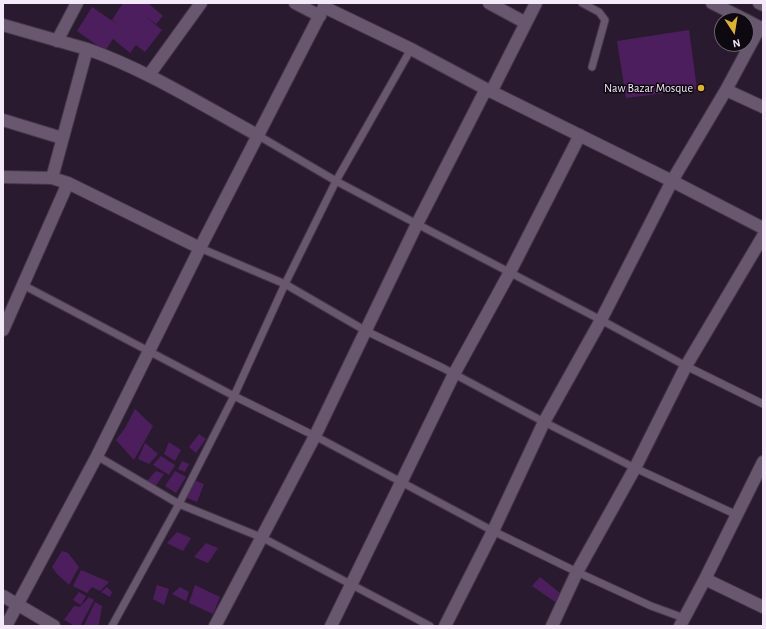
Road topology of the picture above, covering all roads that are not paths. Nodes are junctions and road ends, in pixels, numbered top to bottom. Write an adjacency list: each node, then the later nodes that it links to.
1 (77, 3): 13 (street)
2 (201, 3): 17 (street)
3 (295, 3): 8 (street)
4 (489, 3): 10 (street)
5 (536, 3): 10 (street)
6 (582, 3): 16 (lane)
7 (712, 3): 9 (street)
8 (324, 9): 15 (street); 23 (street)
9 (730, 12)
10 (526, 23): 18 (street)
11 (3, 25): 13 (street)
12 (762, 28): 19 (street)
13 (58, 41): 14 (street)
14 (87, 49): 17 (street); 24 (street)
15 (411, 49): 18 (street); 27 (lane)
16 (592, 67)
17 (149, 75): 23 (street)
18 (489, 90): 22 (street); 30 (street)
19 (726, 90): 20 (street); 28 (street)
20 (763, 107)
21 (3, 120): 24 (street)
22 (580, 135): 28 (street); 34 (street)
23 (259, 136): 27 (lane); 33 (street)
24 (62, 138): 26 (street)
25 (3, 177): 26 (street)
26 (52, 178): 29 (street)
27 (336, 181): 30 (lane); 36 (lane)
28 (672, 181): 31 (street); 37 (street)
29 (68, 183): 33 (street); 35 (street)
30 (417, 224): 34 (lane); 39 (street)
31 (763, 228)
32 (763, 236): 41 (street)
33 (200, 248): 36 (lane); 40 (street)
34 (510, 272): 37 (lane); 42 (street)
35 (23, 284): 38 (street); 40 (lane)
36 (285, 284): 39 (lane); 43 (lane)
37 (600, 320): 41 (lane); 45 (street)
38 (3, 330)
39 (366, 331): 42 (lane); 46 (street)
40 (149, 350): 43 (lane); 47 (street)
41 (686, 366): 44 (lane); 49 (street)
42 (454, 374): 45 (lane); 50 (street)
43 (234, 396): 46 (lane); 51 (lane)
44 (763, 404)
45 (544, 422): 49 (lane); 53 (street)
46 (315, 436): 50 (lane); 54 (street)
47 (97, 456): 51 (lane); 59 (street)
48 (763, 462): 52 (street)
49 (635, 468): 52 (lane); 55 (street)
50 (402, 482): 53 (lane); 57 (street)
51 (179, 504): 54 (lane); 64 (lane)
52 (736, 515): 56 (street)
53 (493, 531): 55 (lane); 68 (street)
54 (262, 538): 57 (lane); 65 (street)
55 (577, 572): 61 (lane); 69 (street)
56 (705, 579): 60 (street); 61 (street)
57 (352, 584): 66 (street); 67 (lane)
58 (3, 596): 59 (street)
59 (18, 604): 62 (street); 63 (street)
60 (763, 607)
61 (682, 622)
62 (6, 626)
63 (54, 626)
64 (112, 626)
65 (215, 626)
66 (332, 626)
67 (430, 626)
68 (445, 626)
69 (552, 626)

